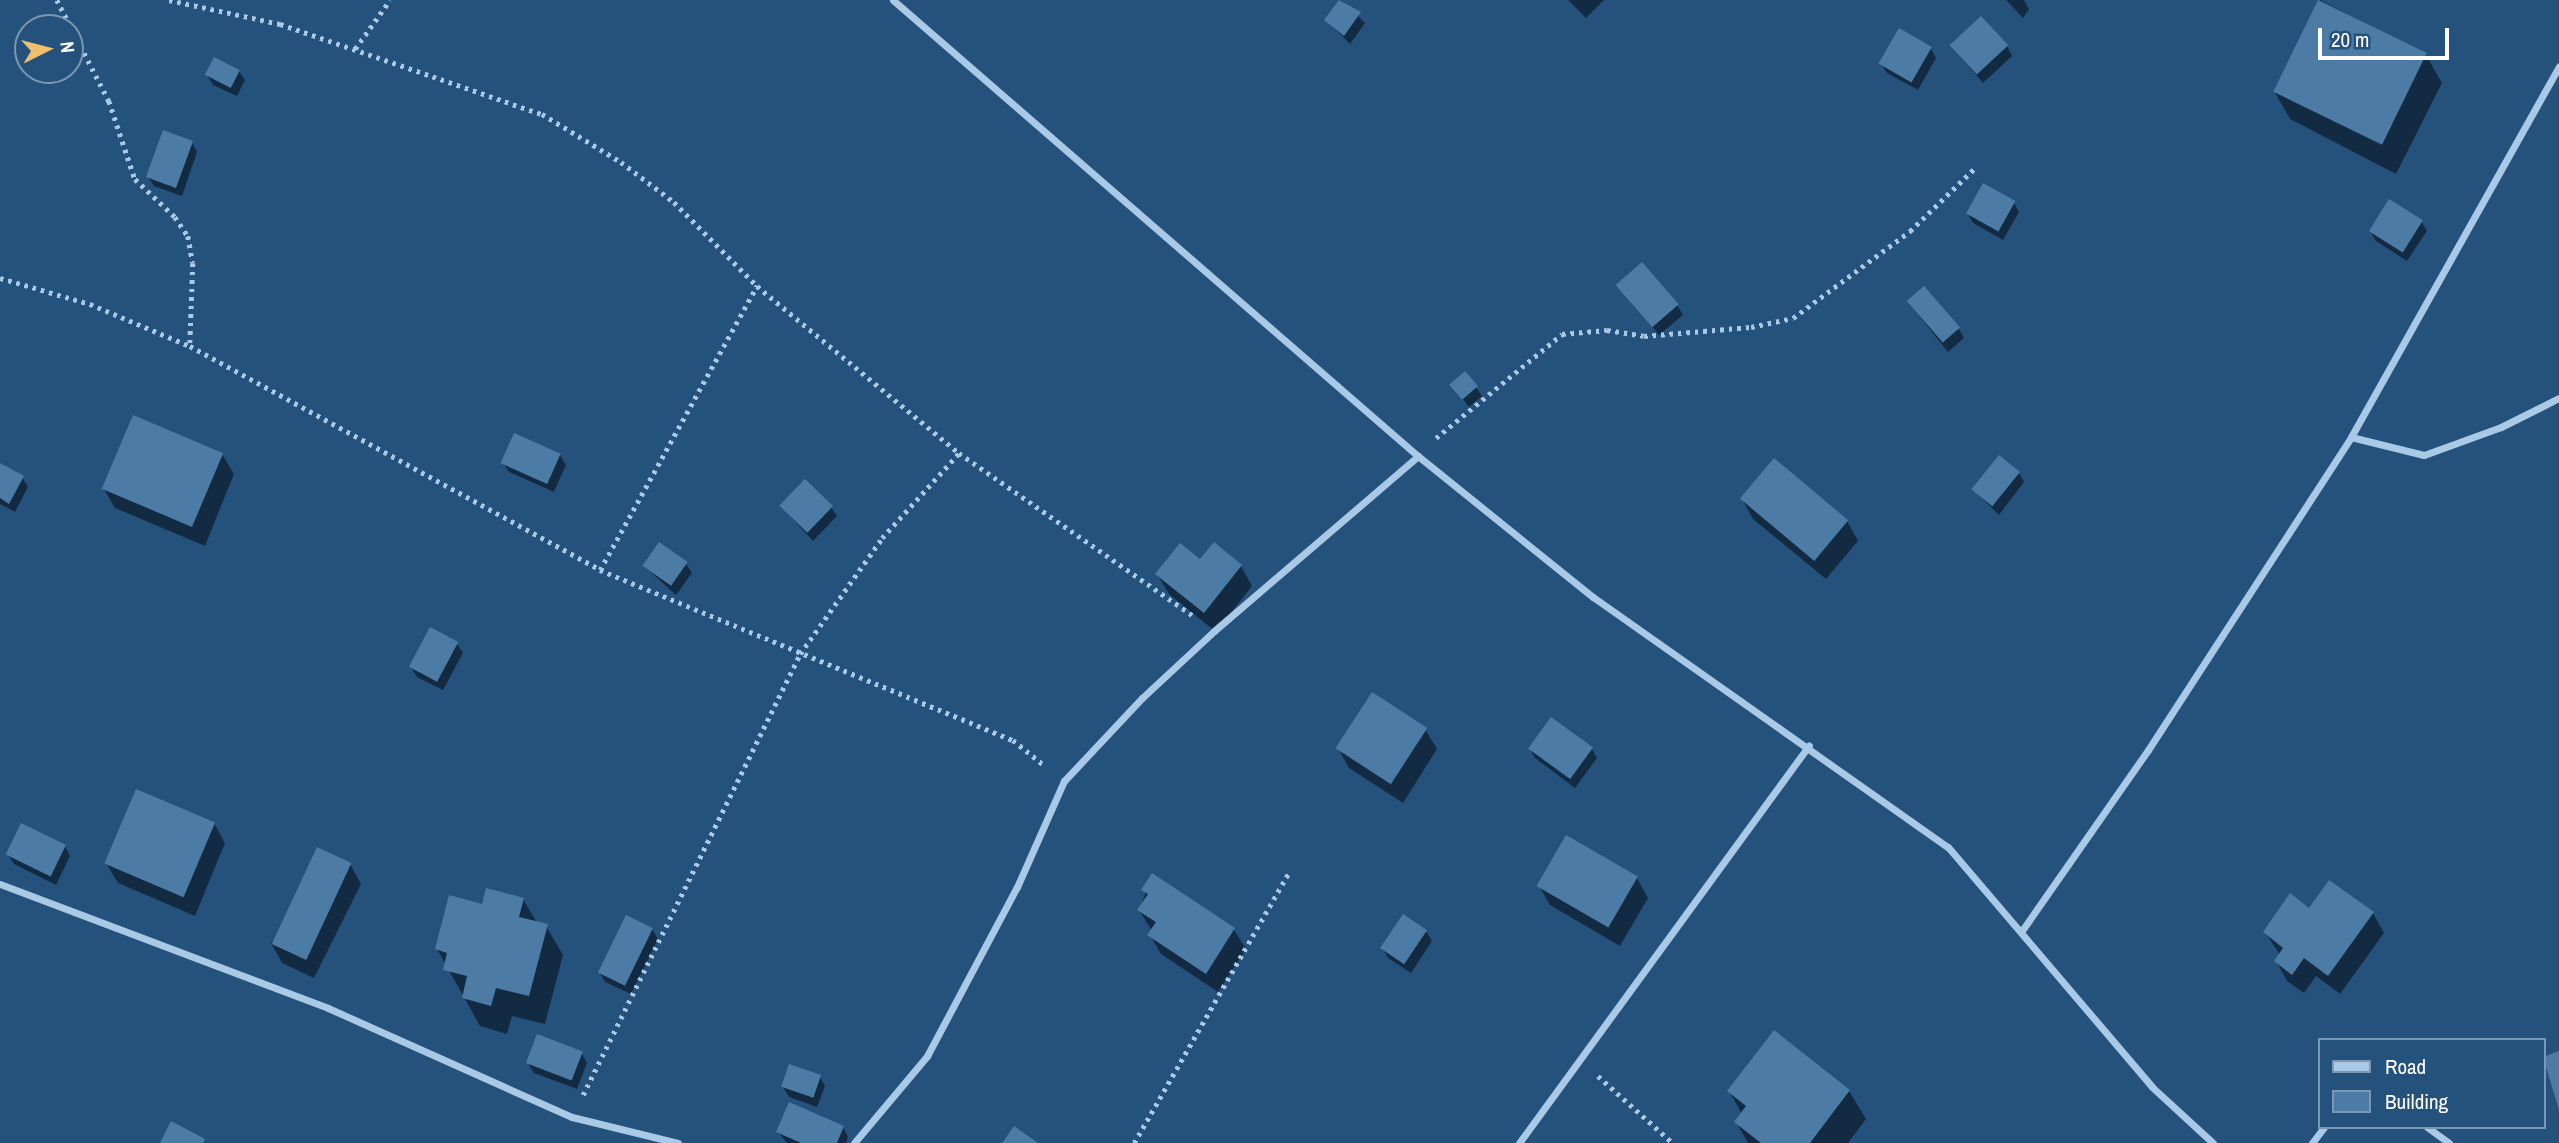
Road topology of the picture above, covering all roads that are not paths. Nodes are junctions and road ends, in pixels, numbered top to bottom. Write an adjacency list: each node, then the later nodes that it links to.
1 (893, 0): 5 (street)
2 (2559, 66): 4 (street)
3 (2559, 398): 4 (street)
4 (2351, 437): 8 (street)
5 (1418, 457): 6 (street); 11 (street)
6 (1808, 746): 8 (street); 12 (street)
7 (0, 884): 10 (street)
8 (2021, 932): 13 (street)
9 (2430, 1129): 14 (street)
10 (678, 1143)
11 (854, 1143)
12 (1519, 1143)
13 (2213, 1143)
14 (2449, 1143)

